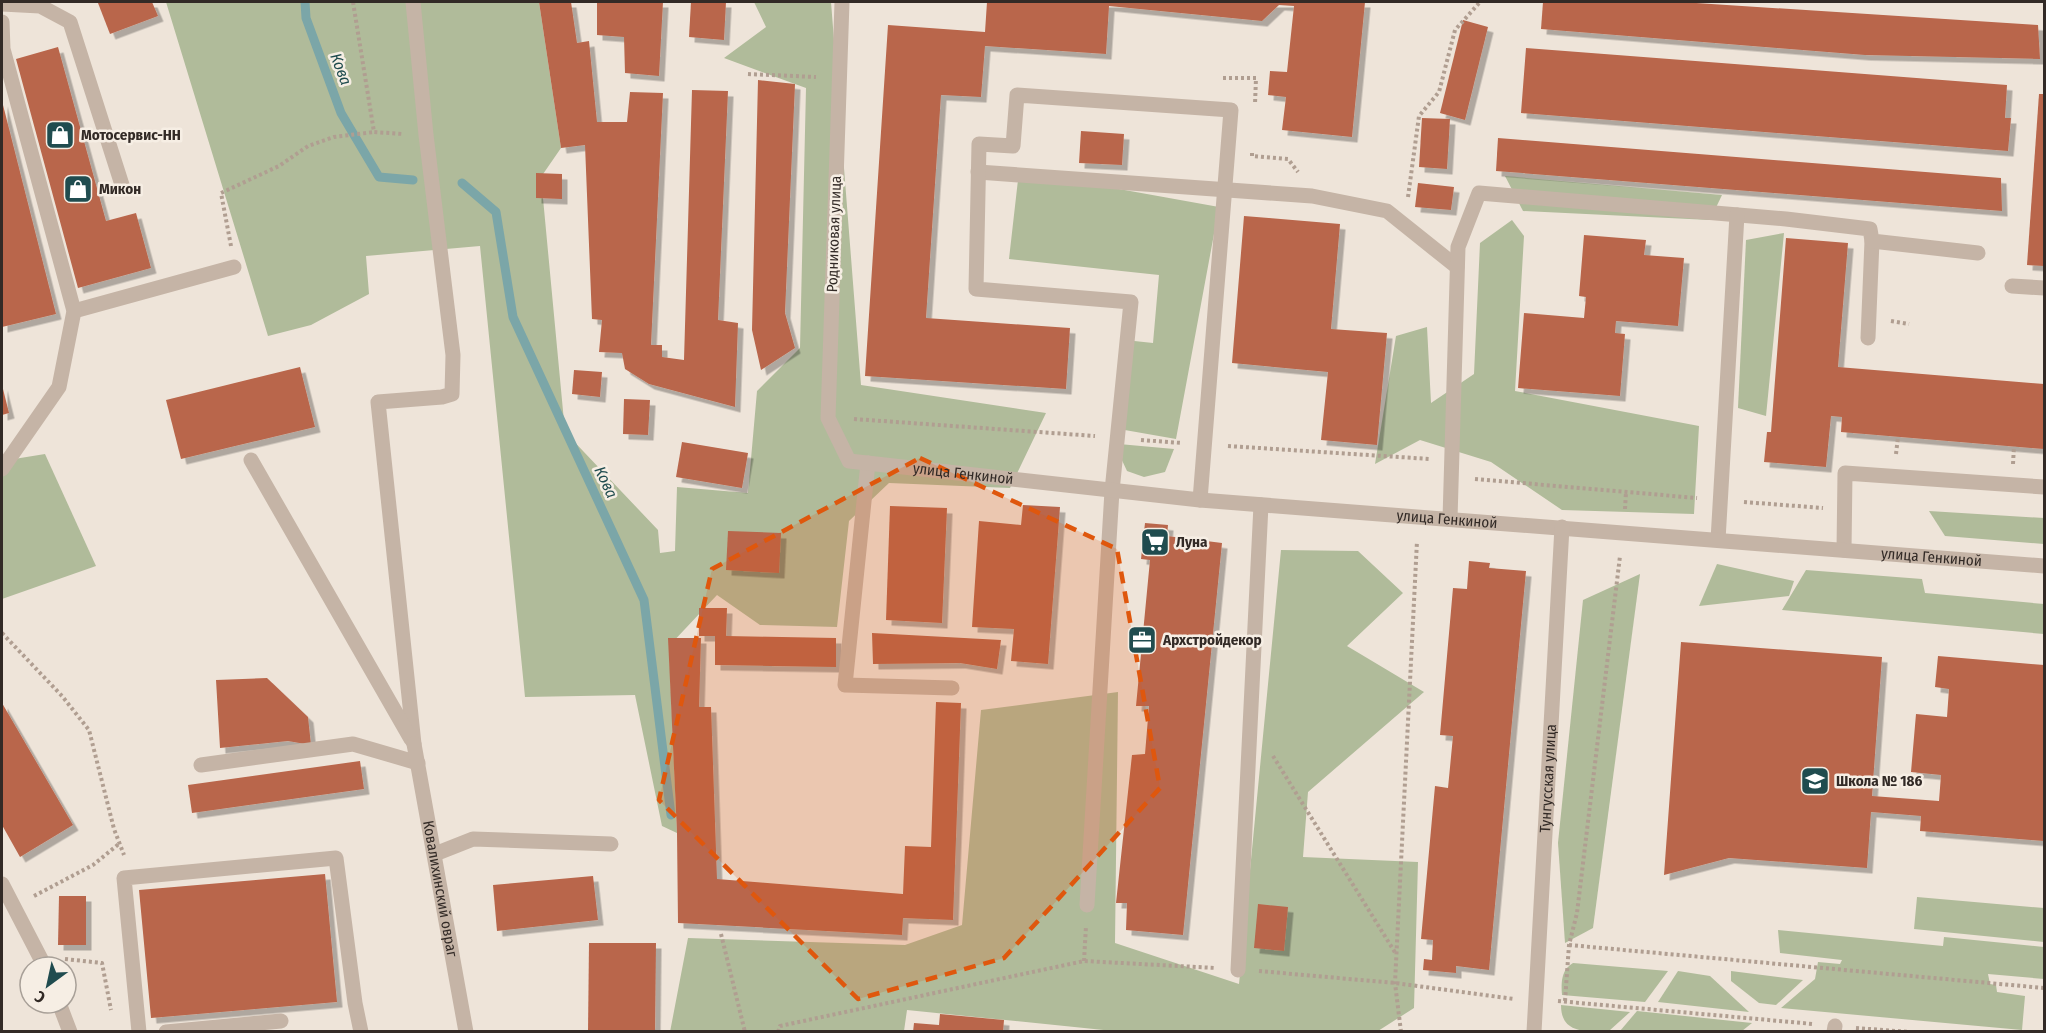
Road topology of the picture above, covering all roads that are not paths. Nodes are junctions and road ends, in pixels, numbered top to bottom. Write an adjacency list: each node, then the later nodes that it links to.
1 (413, 2): 31 (street)
2 (842, 2): 18 (street, Родниковая улица)
3 (2, 4): 6 (street)
4 (2, 22): 15 (street)
5 (978, 171): 7 (street); 7 (street); 22 (street)
6 (123, 188)
7 (1224, 190): 12 (street); 23 (street)
8 (1737, 215): 9 (street); 12 (street); 27 (street)
9 (1872, 241): 10 (street); 16 (street)
10 (1978, 253)
11 (234, 267): 15 (street)
12 (1457, 267): 25 (street)
13 (2012, 286): 14 (street)
14 (2044, 288)
15 (74, 311): 20 (street)
16 (1868, 338)
17 (251, 460): 31 (street)
18 (849, 461): 19 (street, улица Генкиной)
19 (868, 463): 22 (street, улица Генкиной); 30 (street)
20 (2, 469)
21 (2044, 487): 28 (street)
22 (1112, 491): 23 (street, улица Генкиной); 37 (street)
23 (1200, 500): 24 (street, улица Генкиной)
24 (1261, 505): 25 (street, улица Генкиной); 39 (street)
25 (1450, 519): 26 (street, улица Генкиной)
26 (1562, 527): 27 (street, улица Генкиной); 47 (street, Тунгусская улица)
27 (1718, 540): 28 (street, улица Генкиной)
28 (1844, 550): 29 (street, улица Генкиной)
29 (2044, 566)
30 (952, 688)
31 (414, 744): 32 (street, Ковалихинский овраг)
32 (418, 764): 33 (street); 35 (street, Ковалихинский овраг)
33 (201, 765)
34 (611, 844): 35 (street)
35 (435, 854): 46 (street, Ковалихинский овраг)
36 (2, 884): 38 (street)
37 (1087, 905)
38 (39, 955)
39 (1238, 969)
40 (63, 1015): 42 (street)
41 (281, 1021): 44 (street)
42 (70, 1032)
43 (139, 1032): 45 (street)
44 (166, 1032)
45 (361, 1032)
46 (466, 1032)
47 (1534, 1032)

